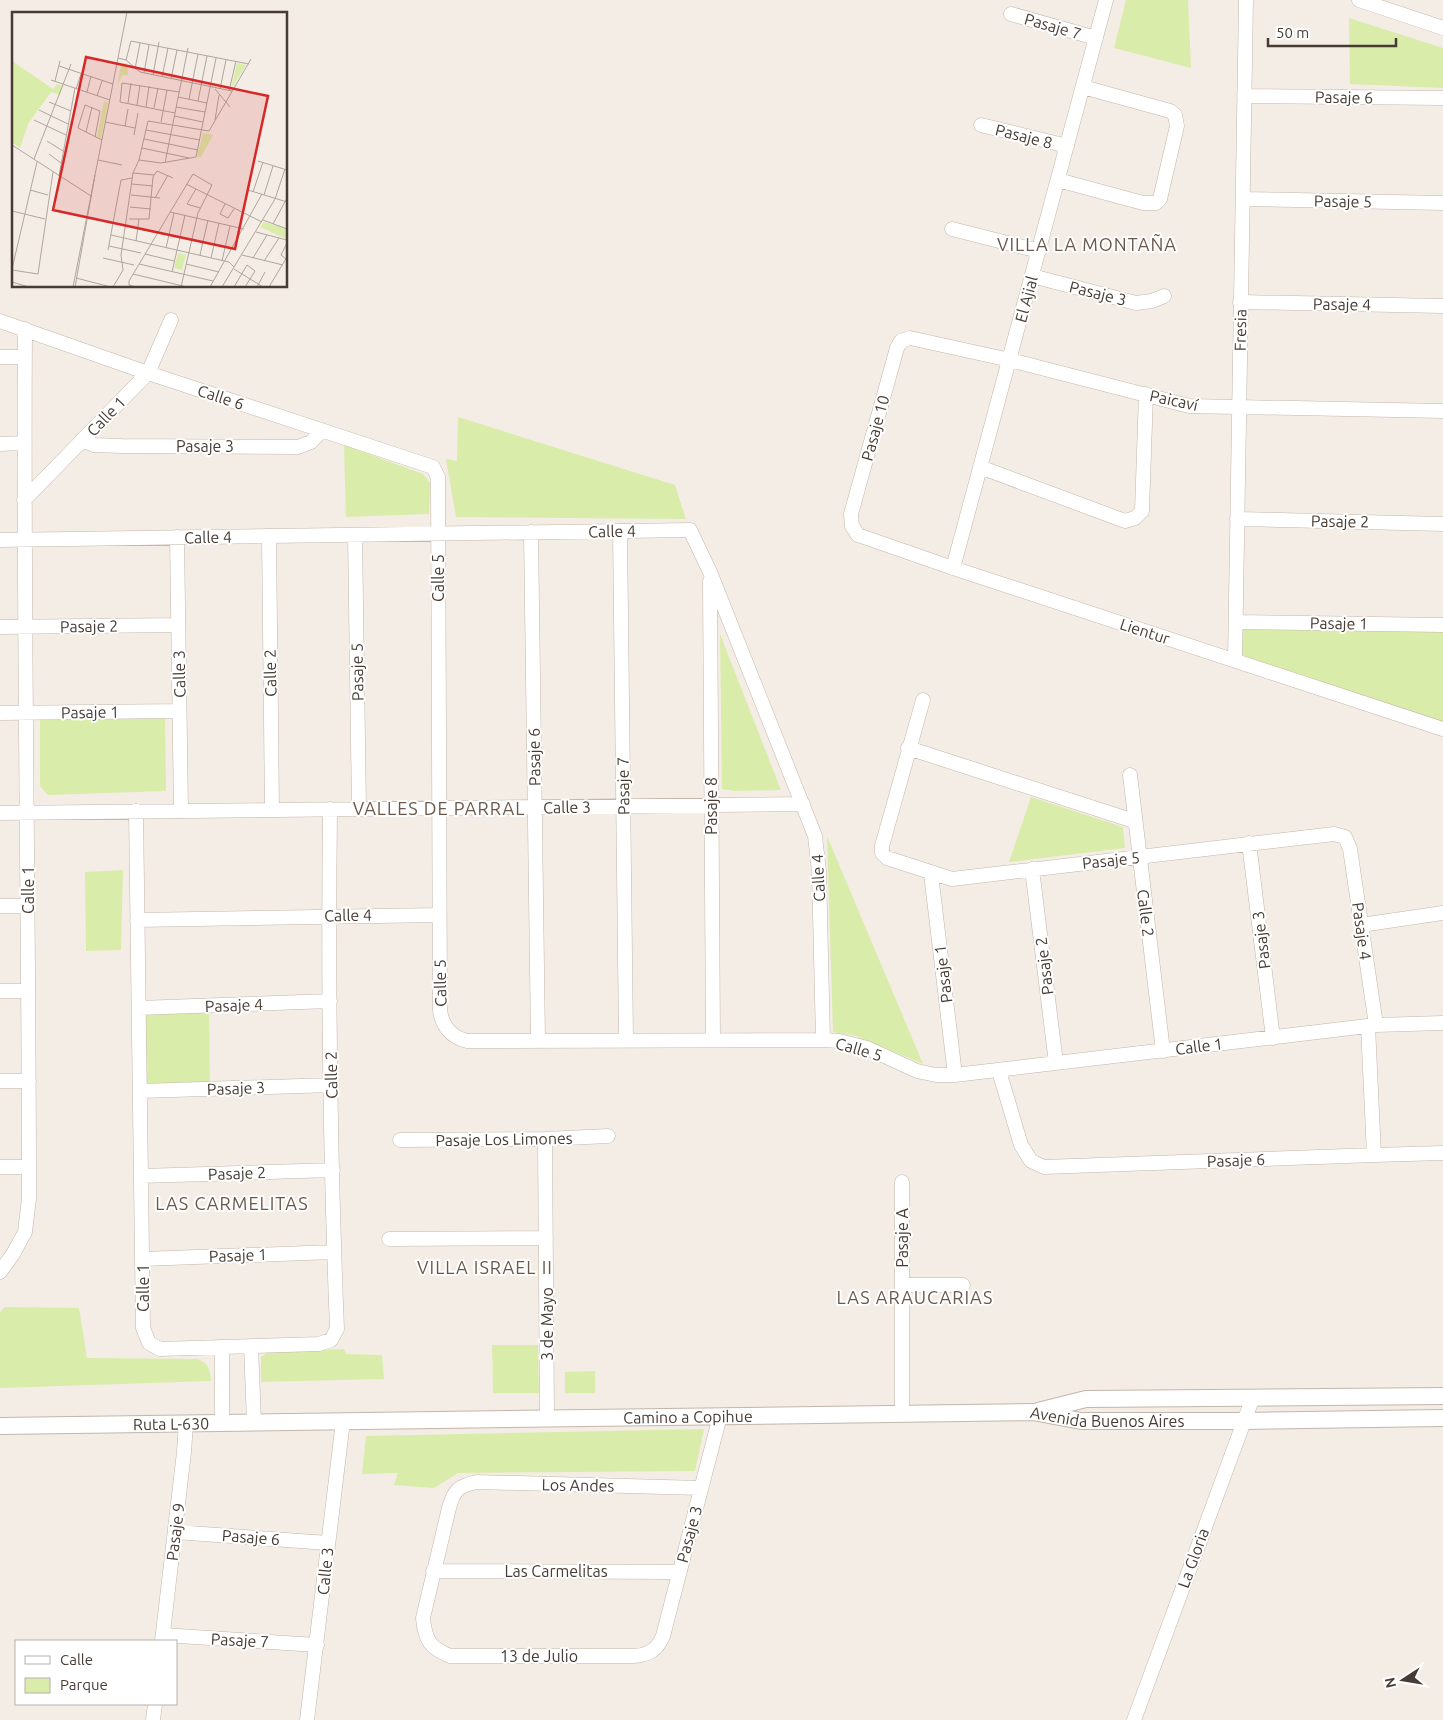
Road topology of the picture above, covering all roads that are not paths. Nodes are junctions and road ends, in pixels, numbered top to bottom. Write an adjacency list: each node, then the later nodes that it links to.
1 (1106, 0): 6 (street, El Ajial)
2 (1246, 0): 8 (street, Fresia)
3 (1359, 0): 5 (street)
4 (1011, 14): 6 (street, Pasaje 7)
5 (1443, 28)
6 (1096, 38): 7 (street, El Ajial)
7 (1083, 87): 11 (street, El Ajial); 12 (street)
8 (1244, 96): 9 (street, Pasaje 6); 13 (street, Fresia)
9 (1443, 98)
10 (981, 125): 11 (street, Pasaje 8)
11 (1067, 146): 12 (street, El Ajial)
12 (1058, 180): 16 (street, El Ajial)
13 (1243, 198): 14 (street, Pasaje 5); 19 (street, Fresia)
14 (1443, 202)
15 (952, 229): 16 (street)
16 (1039, 251): 17 (street, El Ajial)
17 (1032, 276): 18 (street, Pasaje 3); 27 (street, El Ajial)
18 (1164, 296)
19 (1240, 302): 20 (street, Pasaje 4); 30 (street, Fresia)
20 (1443, 306)
21 (170, 320): 28 (street, Calle 1)
22 (0, 321): 23 (street, Calle 6)
23 (25, 329): 26 (street, Calle 1); 28 (street, Calle 6)
24 (910, 338): 27 (street, Paicaví); 41 (street, Pasaje 10)
25 (0, 357): 26 (street)
26 (25, 357): 35 (street, Calle 1)
27 (1010, 360): 29 (street, Paicaví); 36 (street, El Ajial)
28 (148, 373): 32 (street, Calle 6); 33 (street, Calle 1)
29 (1146, 394): 30 (street, Paicaví); 36 (street)
30 (1239, 407): 31 (street, Paicaví); 39 (street, Fresia)
31 (1443, 410)
32 (322, 430): 33 (street, Pasaje 3); 37 (street, Calle 6)
33 (82, 440): 38 (street, Calle 1)
34 (0, 444): 35 (street)
35 (24, 444): 38 (street, Calle 1)
36 (980, 467): 50 (street, El Ajial)
37 (438, 477): 44 (street, Calle 5)
38 (24, 500): 48 (street, Calle 1)
39 (1237, 519): 40 (street, Pasaje 2); 52 (street, Fresia)
40 (1443, 524)
41 (852, 526): 50 (street, Lientur)
42 (620, 531): 43 (street, Calle 4); 51 (street, Calle 4); 67 (street, Pasaje 7)
43 (531, 532): 44 (street, Calle 4); 68 (street, Pasaje 6)
44 (438, 534): 45 (street, Calle 4); 69 (street, Calle 5)
45 (355, 535): 46 (street, Calle 4); 71 (street, Pasaje 5)
46 (269, 536): 47 (street, Calle 4); 72 (street, Calle 2)
47 (177, 537): 48 (street, Calle 4); 53 (street, Calle 3)
48 (24, 539): 49 (street, Calle 4); 56 (street, Calle 1)
49 (0, 540)
50 (953, 568): 57 (street, Lientur)
51 (710, 572): 65 (street, Calle 4); 66 (street, Pasaje 8)
52 (1236, 622): 54 (street, Pasaje 1); 57 (street, Fresia)
53 (178, 625): 56 (street, Pasaje 2); 59 (street, Calle 3)
54 (1443, 625)
55 (0, 627): 56 (street, Pasaje 2)
56 (26, 627): 60 (street, Calle 1)
57 (1235, 660): 62 (street, Lientur)
58 (923, 700): 63 (street)
59 (179, 711): 60 (street, Pasaje 1); 74 (street, Calle 3)
60 (26, 712): 61 (street, Pasaje 1); 75 (street, Calle 1)
61 (0, 713)
62 (1443, 729)
63 (908, 748): 77 (street); 82 (street, Pasaje 5)
64 (1130, 775): 77 (street, Calle 2)
65 (803, 804): 66 (street, Calle 3); 99 (street, Calle 4)
66 (711, 805): 67 (street, Calle 3); 98 (street, Pasaje 8)
67 (623, 806): 68 (street, Calle 3); 97 (street, Pasaje 7)
68 (535, 807): 69 (street, Calle 3); 100 (street, Pasaje 6)
69 (439, 808): 71 (street, Calle 3); 86 (street, Calle 5)
70 (330, 809): 71 (street, Calle 3); 72 (street, Calle 3); 87 (street, Calle 2)
71 (359, 809)
72 (272, 810): 74 (street, Calle 3)
73 (136, 811): 74 (street, Calle 3); 75 (street, Calle 3); 88 (street, Calle 1)
74 (180, 811)
75 (27, 812): 76 (street, Calle 3); 84 (street, Calle 1)
76 (0, 813)
77 (1134, 821): 80 (street, Calle 2)
78 (1346, 838): 79 (street, Pasaje 5); 89 (street, Pasaje 4)
79 (1249, 843): 80 (street, Pasaje 5); 96 (street, Pasaje 3)
80 (1139, 857): 81 (street, Pasaje 5); 101 (street, Calle 2)
81 (1032, 869): 82 (street, Pasaje 5); 102 (street, Pasaje 2)
82 (931, 874): 104 (street, Pasaje 1)
83 (0, 906): 84 (street)
84 (27, 906): 91 (street, Calle 1)
85 (1443, 913): 89 (street)
86 (439, 914): 87 (street, Calle 4); 100 (street, Calle 5)
87 (329, 915): 88 (street, Calle 4); 92 (street, Calle 2)
88 (137, 920): 93 (street, Calle 1)
89 (1361, 925): 95 (street, Pasaje 4)
90 (0, 991): 91 (street)
91 (28, 991): 106 (street, Calle 1)
92 (330, 1001): 93 (street, Pasaje 4); 107 (street, Calle 2)
93 (138, 1008): 108 (street, Calle 1)
94 (1443, 1023): 95 (street, Calle 1)
95 (1372, 1025): 96 (street, Calle 1); 112 (street, Pasaje 4)
96 (1273, 1038): 101 (street, Calle 1)
97 (626, 1040): 98 (street, Calle 5); 100 (street, Calle 5)
98 (712, 1040): 99 (street, Calle 5)
99 (823, 1040): 104 (street, Calle 5)
100 (538, 1041)
101 (1163, 1051): 102 (street, Calle 1)
102 (1056, 1063): 103 (street, Calle 1)
103 (999, 1070): 104 (street, Calle 1); 112 (street, Pasaje 6)
104 (955, 1075)
105 (0, 1081): 106 (street)
106 (29, 1081): 115 (street, Calle 1)
107 (332, 1085): 108 (street, Pasaje 3); 116 (street, Calle 2)
108 (140, 1091): 117 (street, Calle 1)
109 (608, 1136): 110 (street, Pasaje Los Limones)
110 (546, 1139): 111 (street, Pasaje Los Limones); 119 (street, 3 de Mayo)
111 (400, 1140)
112 (1374, 1154): 113 (street, Pasaje 6)
113 (1443, 1154)
114 (0, 1167): 115 (street)
115 (29, 1167): 122 (street, Calle 1)
116 (333, 1170): 117 (street, Pasaje 2); 121 (street, Calle 2)
117 (141, 1176): 123 (street, Calle 1)
118 (902, 1182): 125 (street, Pasaje A)
119 (546, 1238): 120 (street); 134 (street, 3 de Mayo)
120 (389, 1239)
121 (334, 1252): 123 (street, Pasaje 1); 127 (street, Calle 2)
122 (7, 1254): 124 (street, Calle 1)
123 (143, 1259): 128 (street, Calle 1)
124 (0, 1272)
125 (902, 1285): 126 (street); 132 (street, Pasaje A)
126 (963, 1285)
127 (251, 1346): 128 (street); 138 (street)
128 (222, 1347): 140 (street)
129 (1443, 1396): 130 (street, Avenida Buenos Aires)
130 (1253, 1397): 131 (street, Avenida Buenos Aires); 137 (street, La Gloria)
131 (1033, 1412): 132 (street, Camino a Copihue); 137 (street, Avenida Buenos Aires)
132 (902, 1414): 133 (street, Camino a Copihue)
133 (720, 1416): 134 (street, Camino a Copihue); 142 (street, Pasaje 3)
134 (547, 1418): 136 (street, Camino a Copihue)
135 (1443, 1418): 137 (street, Avenida Buenos Aires)
136 (343, 1421): 138 (street, Ruta L-630); 144 (street, Calle 3)
137 (1244, 1421): 153 (street, La Gloria)
138 (254, 1422): 140 (street, Ruta L-630)
139 (186, 1423): 140 (street, Ruta L-630); 141 (street, Ruta L-630); 143 (street, Pasaje 9)
140 (222, 1423)
141 (0, 1426)
142 (701, 1488): 145 (street, Los Andes); 146 (street, Pasaje 3)
143 (175, 1532): 144 (street, Pasaje 6); 147 (street, Pasaje 9)
144 (328, 1543): 148 (street, Calle 3)
145 (433, 1571): 146 (street, Las Carmelitas); 149 (street, 13 de Julio)
146 (679, 1572): 149 (street, Pasaje 3)
147 (162, 1638): 148 (street, Pasaje 7)
148 (316, 1645): 152 (street, Calle 3)
149 (654, 1651)
150 (155, 1705): 151 (street)
151 (153, 1720)
152 (307, 1720)
153 (1134, 1720)

